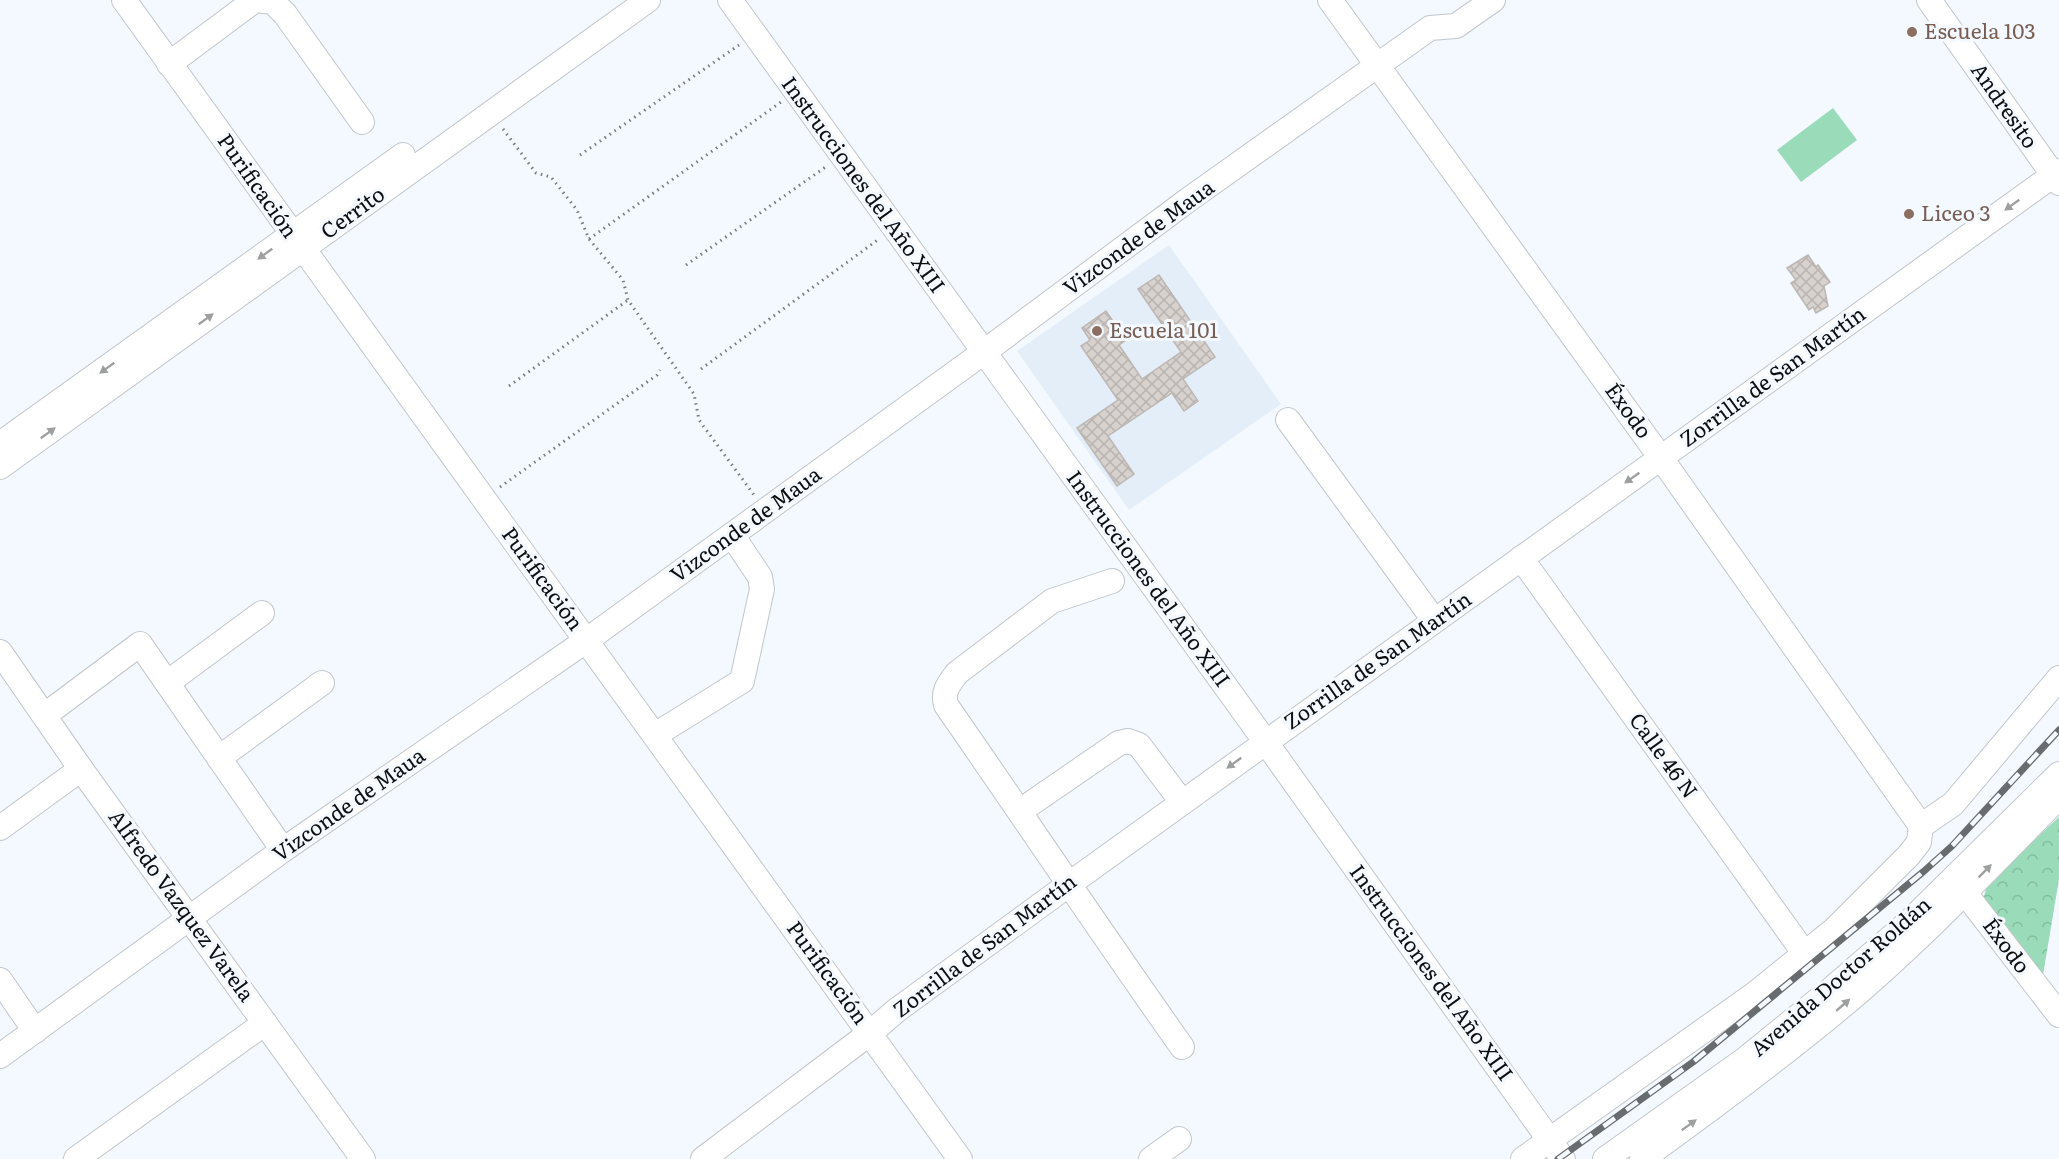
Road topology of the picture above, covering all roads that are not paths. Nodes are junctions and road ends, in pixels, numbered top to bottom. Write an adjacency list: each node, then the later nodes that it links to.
1 (124, 0): 9 (street, Purificación)
2 (255, 0): 9 (street); 11 (street)
3 (620, 0): 13 (street, Cerrito)
4 (648, 0): 13 (street, Cerrito)
5 (730, 0): 14 (street, Instrucciones del Año XIII)
6 (1330, 0): 10 (street, Éxodo)
7 (1493, 0): 10 (street, Vizconde de Maua)
8 (1929, 0): 12 (street, Andresito)
9 (170, 64): 13 (street, Purificación)
10 (1378, 66): 14 (street, Vizconde de Maua); 17 (street, Éxodo)
11 (362, 122)
12 (2057, 176): 17 (street, Zorrilla de San Martín, one-way to 17)
13 (297, 243): 16 (street, Cerrito, one-way to 16); 18 (street, Cerrito, one-way to 13); 24 (street, Purificación)
14 (984, 352): 19 (street, Vizconde de Maua); 31 (street, Instrucciones del Año XIII)
15 (1288, 420): 23 (street)
16 (0, 444)
17 (1661, 458): 20 (street, Zorrilla de San Martín, one-way to 20); 38 (street, Éxodo)
18 (0, 467)
19 (732, 535): 24 (street, Vizconde de Maua); 30 (street)
20 (1521, 558): 23 (street, Zorrilla de San Martín); 44 (street, Calle 46 N)
21 (1112, 581): 37 (street)
22 (262, 613): 27 (street)
23 (1434, 620): 31 (street, Zorrilla de San Martín)
24 (587, 640): 30 (street, Purificación); 40 (street, Vizconde de Maua)
25 (2, 659): 29 (street, Alfredo Vazquez Varela)
26 (2059, 678): 38 (street)
27 (167, 683): 29 (street); 32 (street)
28 (322, 683): 32 (street)
29 (45, 715): 33 (street, Alfredo Vazquez Varela)
30 (655, 735): 49 (street, Purificación)
31 (1265, 741): 36 (street, Zorrilla de San Martín, one-way to 36); 53 (street, Instrucciones del Año XIII)
32 (219, 758): 40 (street)
33 (81, 769): 39 (street); 43 (street, Alfredo Vazquez Varela)
34 (2059, 774): 42 (street, Avenida Doctor Roldán)
35 (2059, 797): 42 (street, Avenida Doctor Roldán, one-way to 35)
36 (1182, 802): 37 (street); 41 (street, Zorrilla de San Martín)
37 (1020, 811): 41 (street)
38 (1921, 826): 44 (street, Avenida Doctor Roldán)
39 (0, 828)
40 (283, 850): 43 (street, Vizconde de Maua)
41 (1068, 885): 49 (street, Zorrilla de San Martín); 50 (street)
42 (1959, 885): 46 (street, Éxodo); 60 (street, Avenida Doctor Roldán); 61 (street, Avenida Doctor Roldán, one-way to 42)
43 (189, 918): 47 (street, Alfredo Vazquez Varela); 48 (street, Vizconde de Maua)
44 (1805, 954): 53 (street, Avenida Doctor Roldán)
45 (0, 980): 48 (street)
46 (2059, 1015)
47 (265, 1023): 54 (street); 55 (street, Alfredo Vazquez Varela)
48 (35, 1031): 51 (street, Vizconde de Maua)
49 (870, 1034): 56 (street, Zorrilla de San Martín); 57 (street, Purificación)
50 (1182, 1047)
51 (0, 1056)
52 (1179, 1139): 58 (street)
53 (1557, 1150): 59 (street, Avenida Doctor Roldán)
54 (76, 1159)
55 (363, 1159)
56 (704, 1159)
57 (960, 1159)
58 (1151, 1159)
59 (1523, 1159)
60 (1605, 1159)
61 (1642, 1159)

